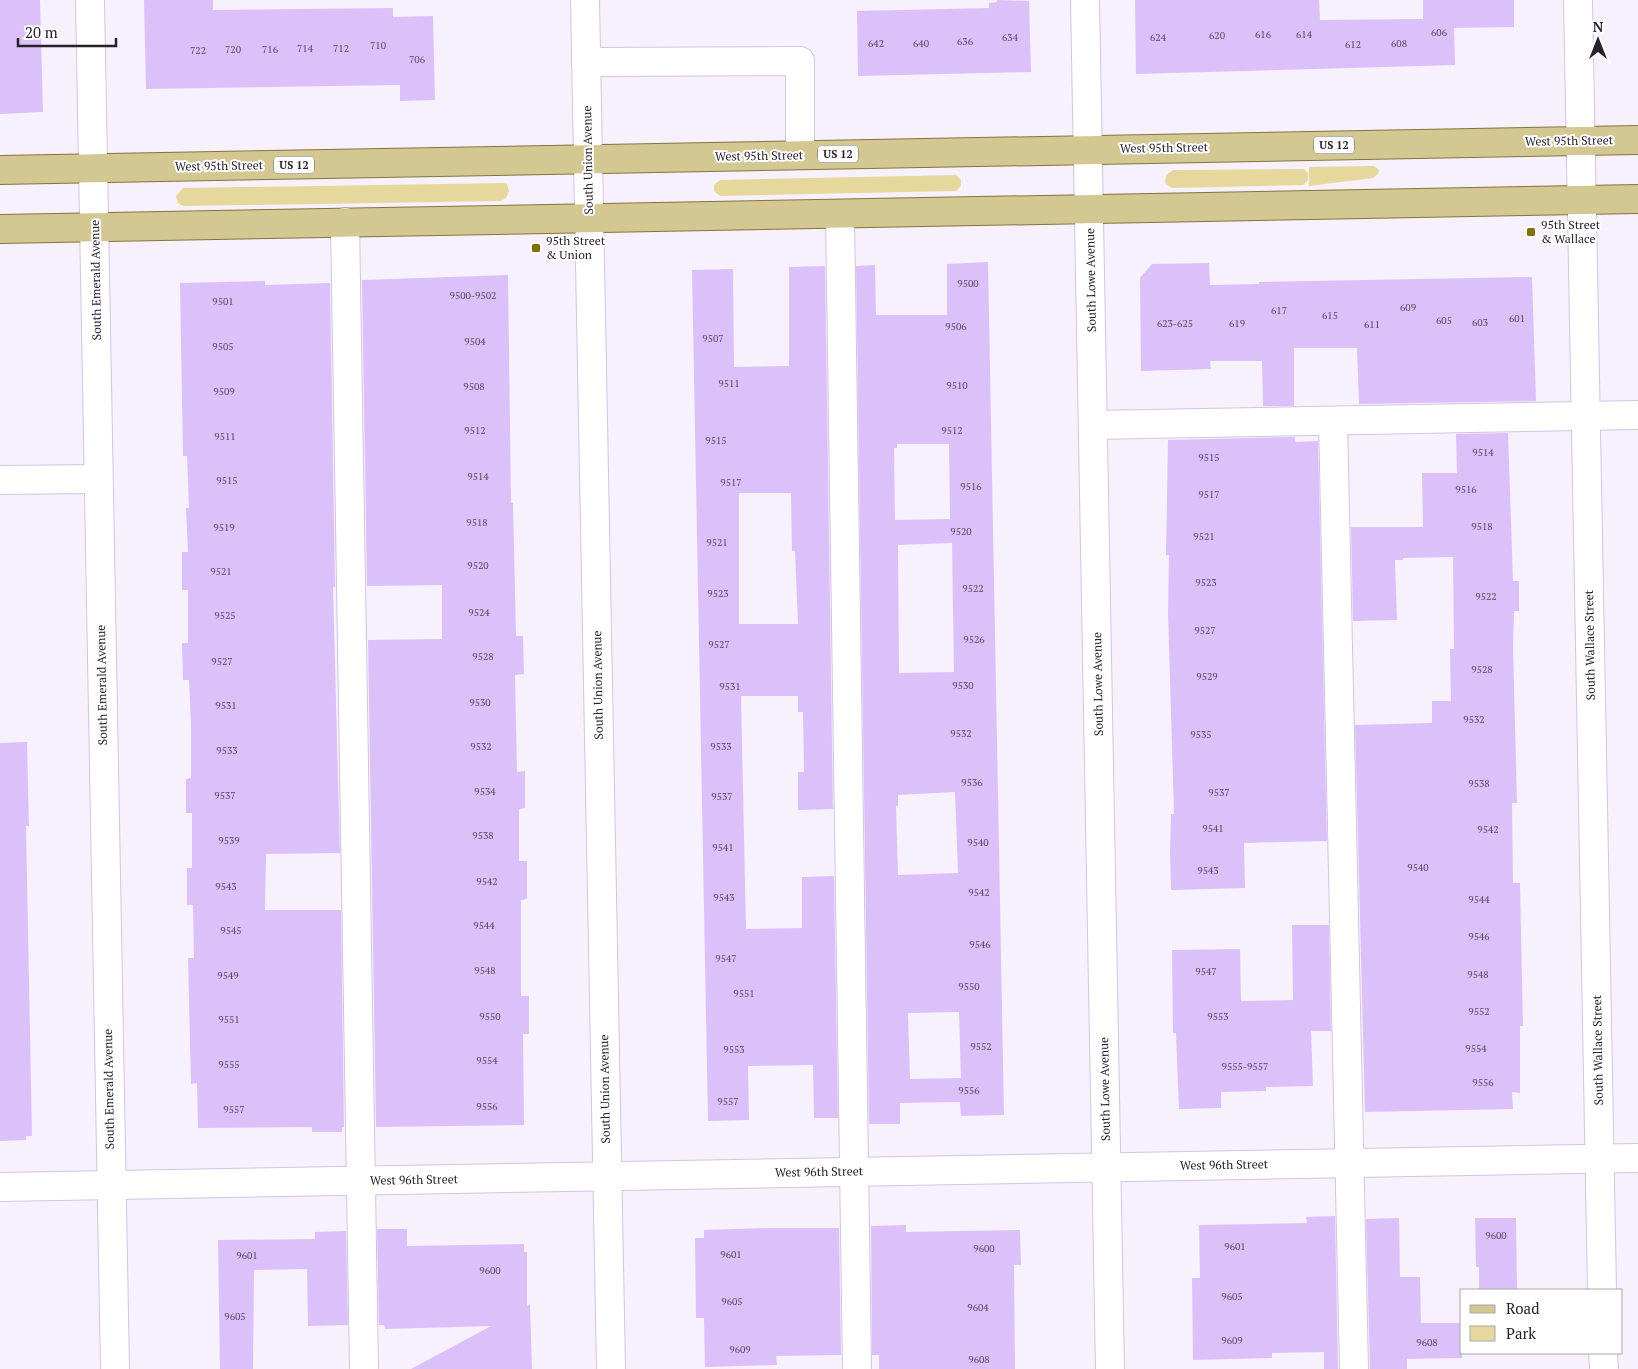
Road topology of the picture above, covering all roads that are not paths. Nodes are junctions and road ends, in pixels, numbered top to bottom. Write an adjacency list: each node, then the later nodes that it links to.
1 (90, 0): 11 (street, South Emerald Avenue)
2 (585, 0): 5 (street, South Union Avenue)
3 (1085, 0): 8 (street, South Lowe Avenue)
4 (1578, 0): 7 (street, South Wallace Street)
5 (586, 62): 9 (street); 10 (street, South Union Avenue)
6 (1638, 140): 7 (main road, West 95th Street / US 12)
7 (1580, 141): 8 (main road, West 95th Street / US 12); 14 (street, South Wallace Street)
8 (1088, 149): 9 (main road, West 95th Street / US 12); 15 (street, South Lowe Avenue)
9 (800, 155): 10 (main road, West 95th Street / US 12)
10 (588, 159): 11 (main road, West 95th Street / US 12); 17 (street, South Union Avenue)
11 (94, 168): 12 (main road, West 95th Street / US 12); 19 (street, South Emerald Avenue)
12 (0, 170)
13 (1638, 199): 14 (main road)
14 (1582, 200): 15 (main road); 22 (street, South Wallace Street)
15 (1090, 210): 16 (main road); 24 (street, South Lowe Avenue)
16 (840, 214): 17 (main road); 31 (street)
17 (589, 218): 18 (main road); 32 (street, South Union Avenue)
18 (345, 222): 19 (main road); 33 (street)
19 (95, 227): 20 (main road); 26 (street, South Emerald Avenue)
20 (0, 229)
21 (1638, 415): 22 (street)
22 (1586, 416): 23 (street); 28 (street, South Wallace Street)
23 (1333, 421): 24 (street); 29 (street)
24 (1094, 425): 30 (street, South Lowe Avenue)
25 (0, 480): 26 (street)
26 (98, 480): 34 (street, South Emerald Avenue)
27 (1638, 1158): 28 (street, West 96th Street)
28 (1600, 1159): 29 (street, West 96th Street); 36 (street, South Wallace Street)
29 (1350, 1163): 30 (street, West 96th Street); 43 (street)
30 (1106, 1168): 31 (street, West 96th Street); 42 (street, South Lowe Avenue)
31 (854, 1172): 32 (street, West 96th Street); 41 (street)
32 (607, 1176): 33 (street, West 96th Street); 40 (street, South Union Avenue)
33 (360, 1181): 34 (street, West 96th Street); 39 (street)
34 (111, 1185): 35 (street, West 96th Street); 38 (street, South Emerald Avenue)
35 (0, 1187)
36 (1602, 1289)
37 (1603, 1354): 44 (street)
38 (115, 1369)
39 (364, 1369)
40 (611, 1369)
41 (857, 1369)
42 (1110, 1369)
43 (1354, 1369)
44 (1604, 1369)

